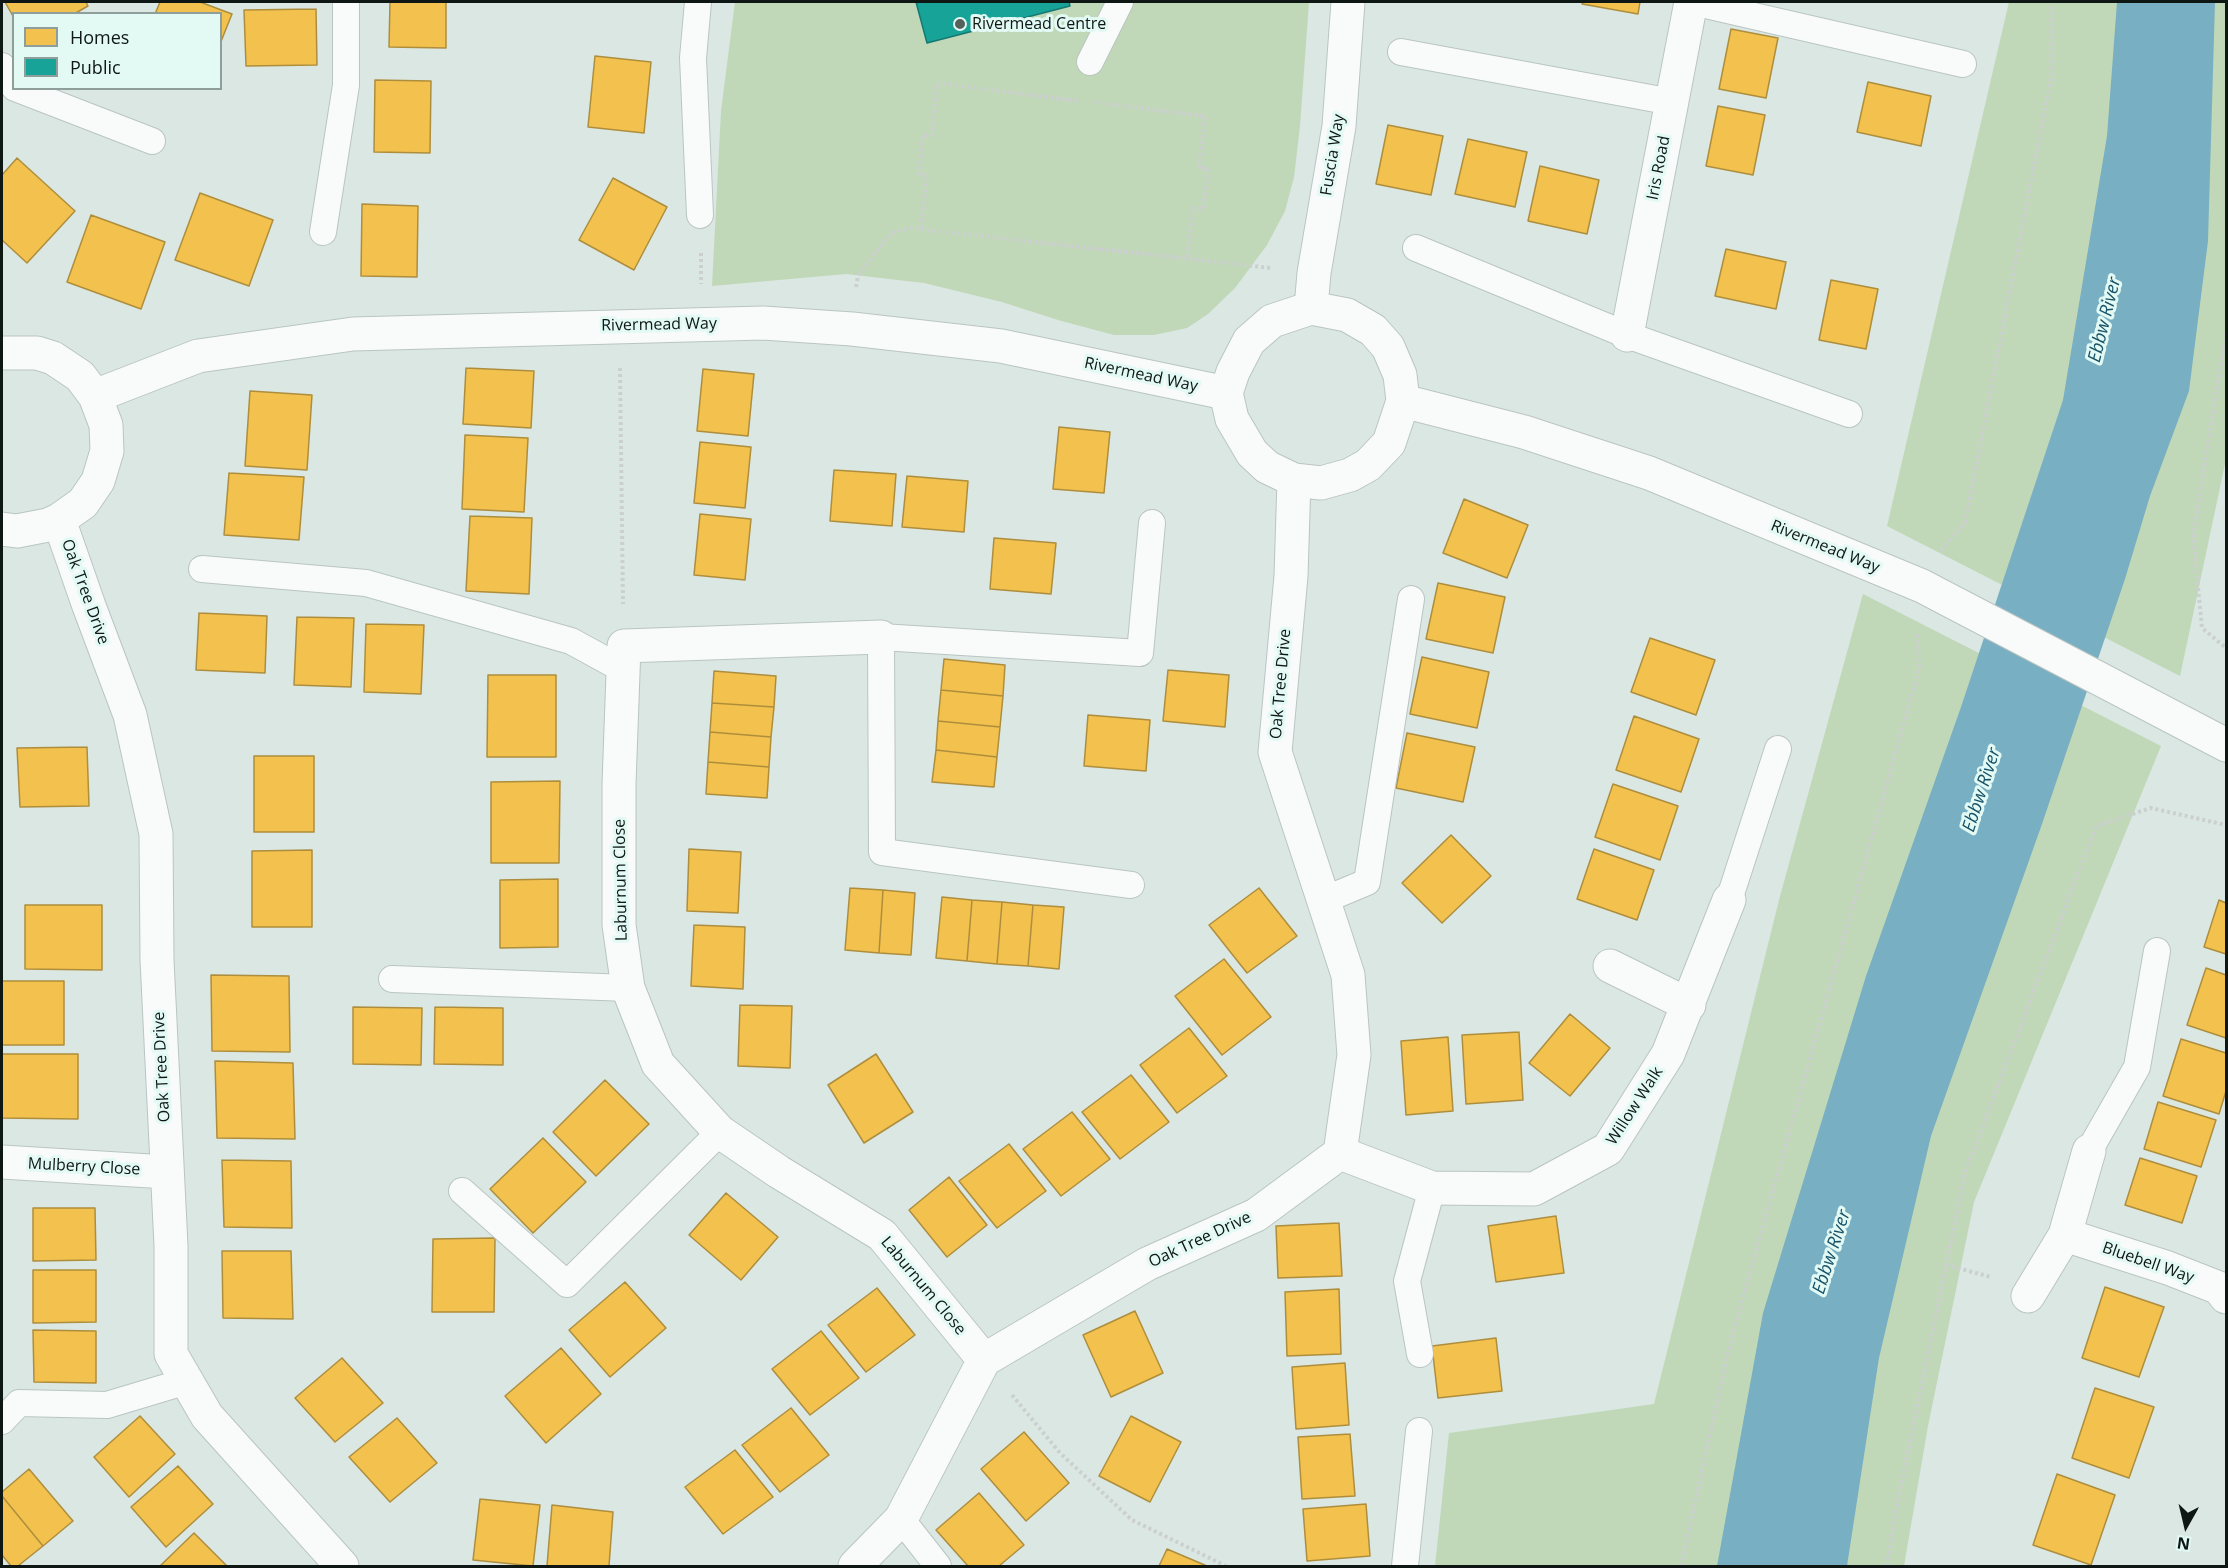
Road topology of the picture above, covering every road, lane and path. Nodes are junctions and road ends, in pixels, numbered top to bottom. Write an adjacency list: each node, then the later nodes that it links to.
1 (346, 2): 17 (lane)
2 (698, 2): 15 (lane)
3 (1120, 2): 8 (lane)
4 (1343, 2): 20 (street, Fuscia Way)
5 (1692, 2): 9 (lane); 13 (street, Iris Road)
6 (2052, 2): 37 (path)
7 (1401, 52): 13 (lane)
8 (1090, 62)
9 (1963, 64)
10 (2, 66): 11 (lane)
11 (12, 84)
12 (19, 90): 14 (lane)
13 (1672, 102): 26 (street, Iris Road)
14 (152, 141)
15 (700, 215): 22 (path)
16 (921, 228): 19 (path); 19 (path); 24 (path)
17 (323, 232)
18 (1416, 248): 26 (lane)
19 (1187, 259): 20 (path)
20 (1314, 273): 21 (street, Fuscia Way)
21 (1311, 308): 28 (street); 30 (street)
22 (702, 324): 23 (street, Rivermead Way); 24 (street, Rivermead Way)
23 (619, 325): 29 (street, Rivermead Way); 42 (path)
24 (852, 329): 28 (street, Rivermead Way)
25 (2226, 333): 41 (path)
26 (1627, 335): 31 (lane)
27 (2, 353): 29 (street)
28 (1226, 393): 32 (street)
29 (95, 396): 33 (street)
30 (1403, 401): 32 (street); 37 (street, Rivermead Way)
31 (1849, 414)
32 (1294, 480): 47 (street, Oak Tree Drive)
33 (60, 520): 35 (street); 58 (street, Oak Tree Drive)
34 (1152, 523): 40 (lane)
35 (2, 529)
36 (202, 569): 42 (lane)
37 (1928, 572): 43 (street, Rivermead Way)
38 (1411, 599): 47 (lane)
39 (1918, 631): 75 (path)
40 (881, 637): 42 (street); 46 (lane)
41 (2226, 648)
42 (624, 658): 52 (street, Laburnum Close)
43 (2226, 745)
44 (1778, 749): 48 (lane)
45 (2226, 825): 76 (path)
46 (1131, 885)
47 (1323, 900): 56 (street, Oak Tree Drive)
48 (1730, 900): 53 (street, Willow Walk)
49 (2157, 951): 55 (lane)
50 (1610, 966): 53 (street)
51 (392, 980): 52 (lane)
52 (628, 988): 54 (street, Laburnum Close)
53 (1689, 1005): 59 (street, Willow Walk)
54 (720, 1132): 60 (lane); 65 (street, Laburnum Close)
55 (2089, 1151): 61 (street)
56 (1340, 1153): 59 (street, Willow Walk); 65 (street, Oak Tree Drive)
57 (2, 1162): 58 (street, Mulberry Close)
58 (167, 1172): 66 (street, Oak Tree Drive)
59 (1432, 1188): 64 (lane)
60 (462, 1191)
61 (2065, 1235): 62 (street); 63 (street, Bluebell Way)
62 (2028, 1296)
63 (2226, 1297)
64 (1420, 1354)
65 (984, 1360): 69 (street); 73 (path)
66 (187, 1381): 67 (lane); 70 (street, Oak Tree Drive)
67 (2, 1421)
68 (1419, 1431): 74 (lane)
69 (901, 1519): 71 (street); 72 (lane)
70 (342, 1566)
71 (855, 1566)
72 (938, 1566)
73 (1226, 1566)
74 (1405, 1566)
75 (1681, 1566)
76 (1887, 1566)

